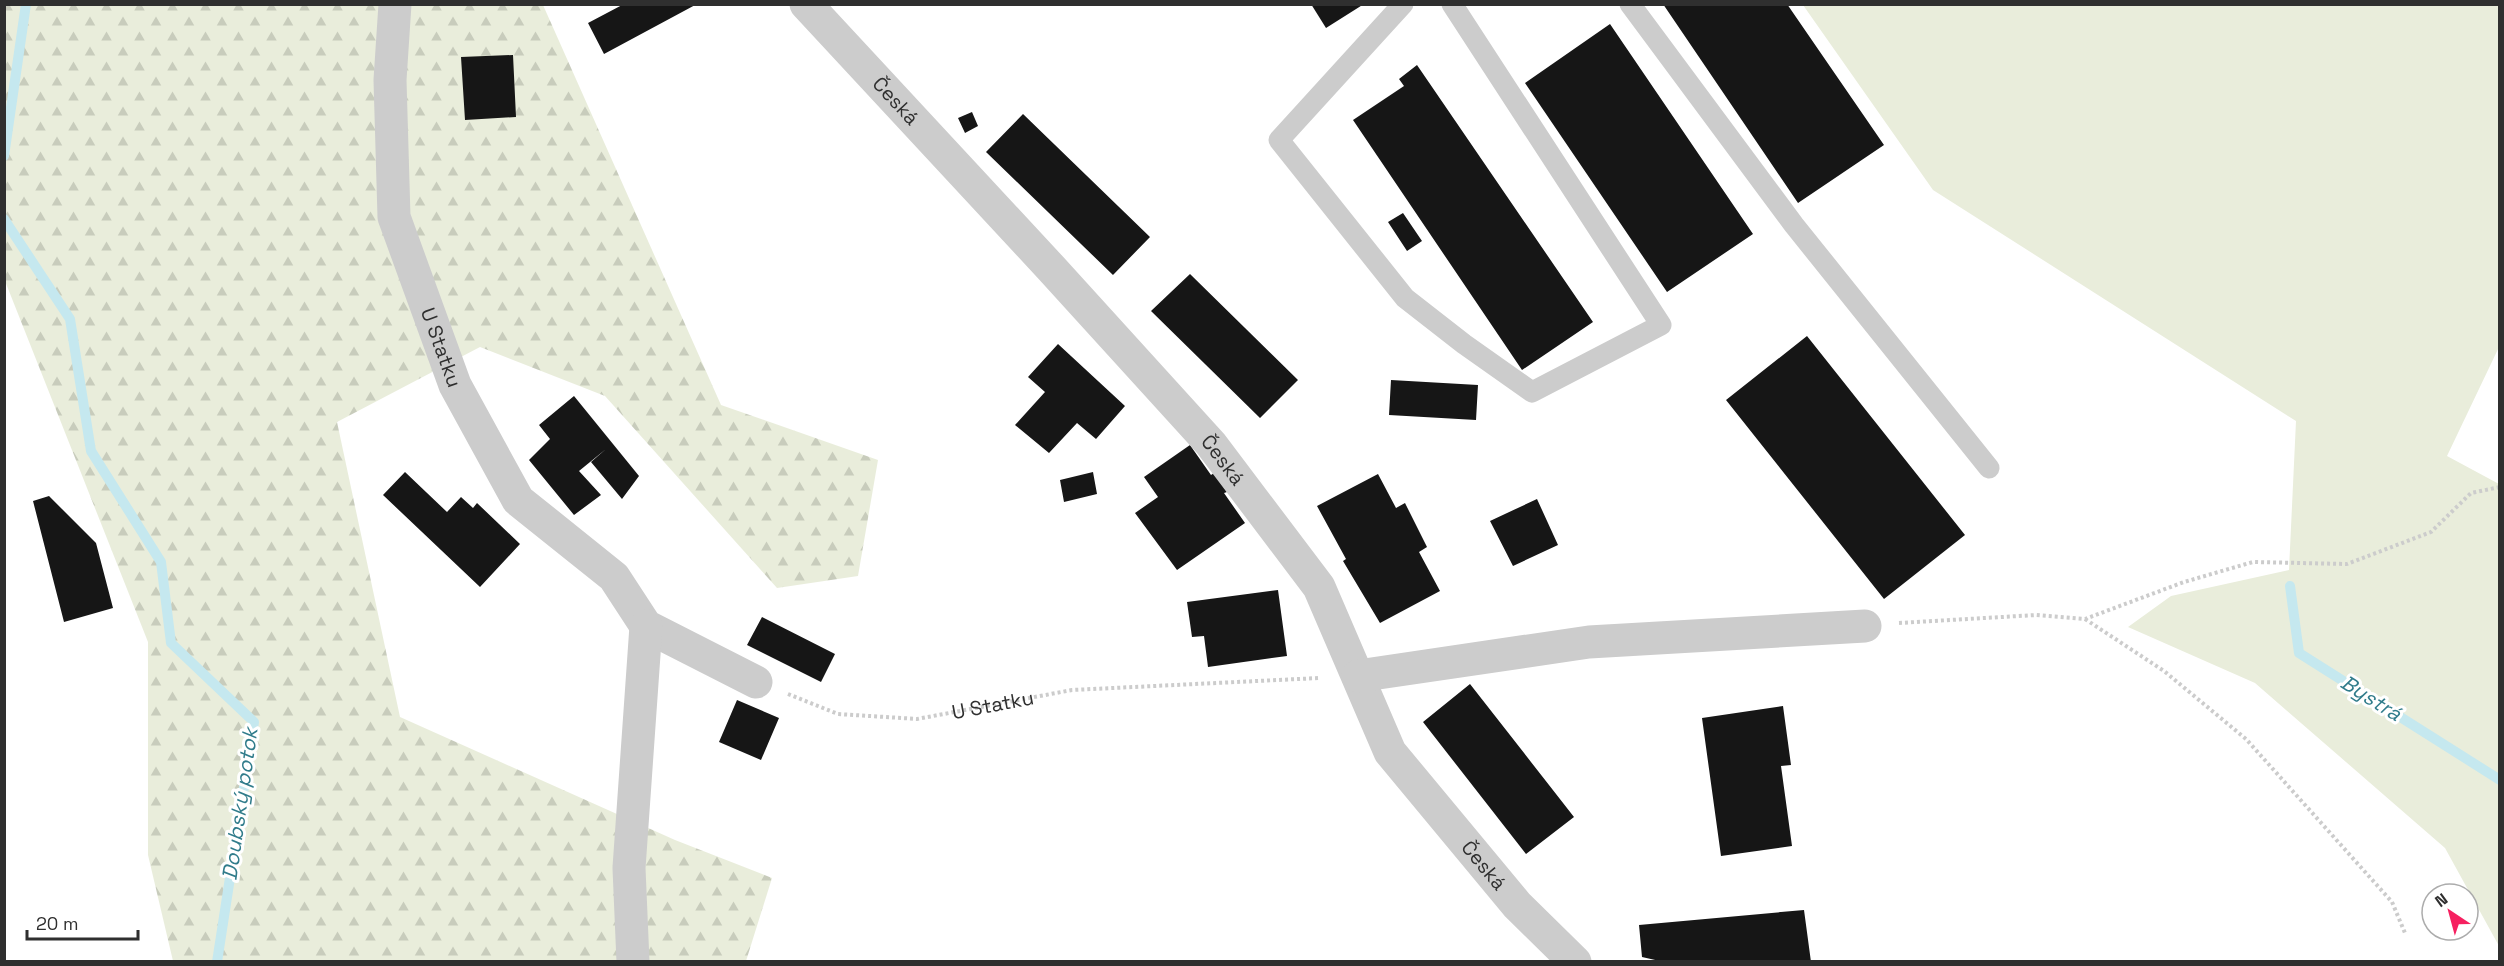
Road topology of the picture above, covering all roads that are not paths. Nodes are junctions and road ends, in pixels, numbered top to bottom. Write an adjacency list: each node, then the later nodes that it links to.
1 (395, 4): 7 (street, U Statku)
2 (806, 4): 9 (street, Česká)
3 (1403, 4): 4 (lane)
4 (1452, 4)
5 (1630, 4): 6 (lane)
6 (1989, 468)
7 (646, 626): 10 (street, U Statku); 11 (street)
8 (1865, 626): 9 (street)
9 (1358, 676): 12 (street, Česká)
10 (756, 682)
11 (633, 962)
12 (1575, 962)

